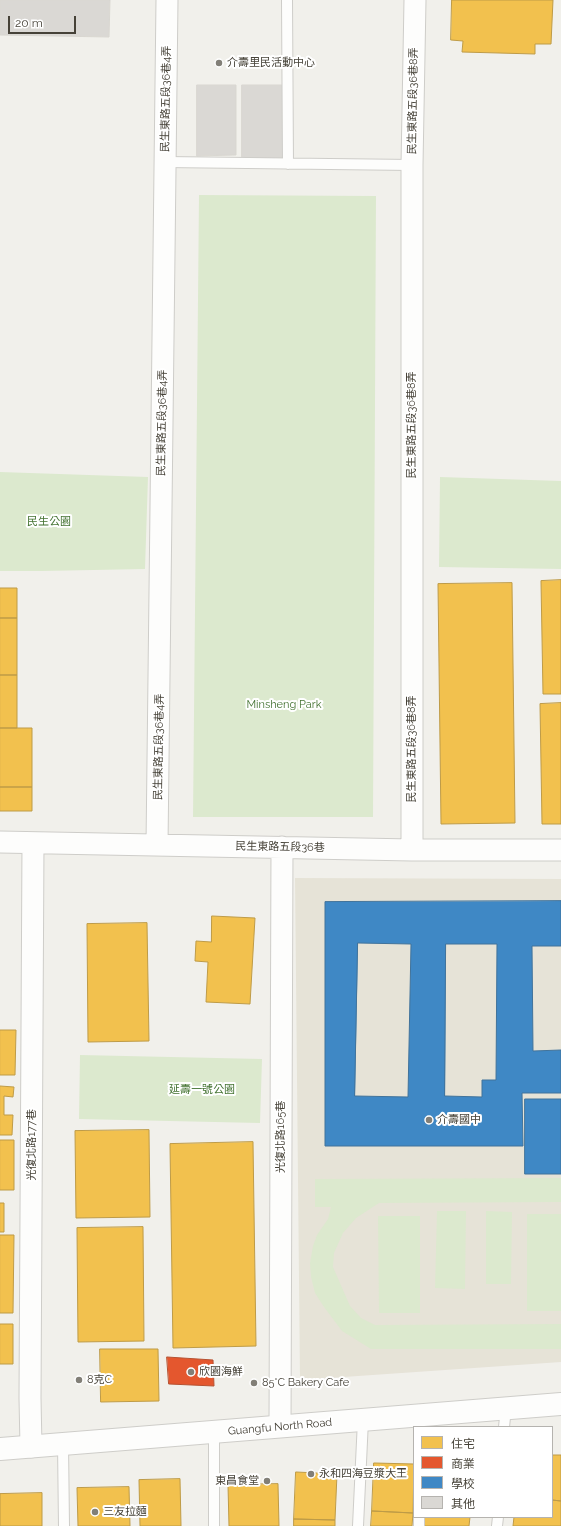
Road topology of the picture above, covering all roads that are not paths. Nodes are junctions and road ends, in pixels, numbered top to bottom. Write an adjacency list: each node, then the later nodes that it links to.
1 (167, 0): 4 (street, 民生東路五段36巷4弄)
2 (287, 0): 5 (lane)
3 (415, 0): 6 (street, 民生東路五段36巷8弄)
4 (165, 162): 5 (lane); 9 (street, 民生東路五段36巷4弄)
5 (288, 164): 6 (lane)
6 (412, 165): 11 (street, 民生東路五段36巷8弄)
7 (0, 842): 8 (street, 民生東路五段36巷)
8 (33, 843): 9 (street, 民生東路五段36巷); 19 (street, 光復北路177巷)
9 (157, 845): 10 (street, 民生東路五段36巷)
10 (282, 847): 11 (street, 民生東路五段36巷); 16 (street, 光復北路165巷)
11 (412, 850): 12 (street, 民生東路五段36巷)
12 (561, 850)
13 (561, 1404): 14 (street, Guangfu North Road)
14 (505, 1418): 15 (street, Guangfu North Road)
15 (362, 1420): 16 (street, Guangfu North Road); 23 (lane)
16 (280, 1426): 17 (street, Guangfu North Road)
17 (214, 1432): 18 (street, Guangfu North Road); 22 (lane)
18 (63, 1444): 19 (street, Guangfu North Road); 21 (lane)
19 (31, 1447): 20 (street, Guangfu North Road)
20 (0, 1449)
21 (64, 1526)
22 (214, 1526)
23 (358, 1526)

